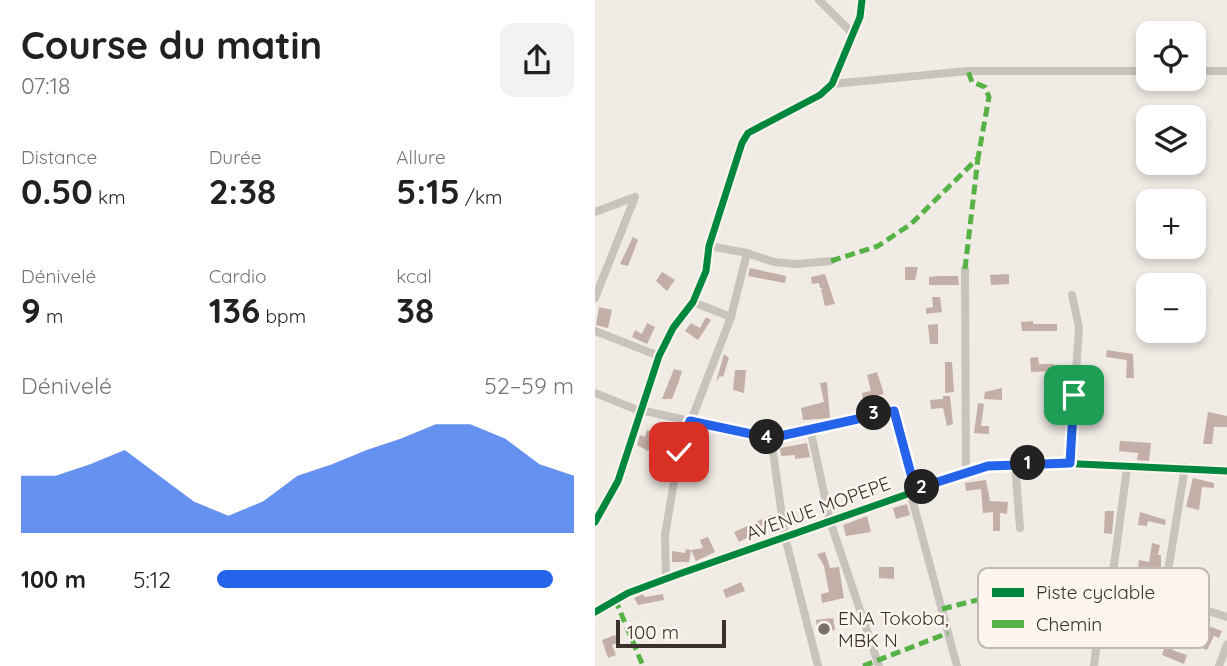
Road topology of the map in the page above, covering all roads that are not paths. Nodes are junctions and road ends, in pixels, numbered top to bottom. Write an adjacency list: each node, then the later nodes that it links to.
1 (819, 0): 3 (street)
2 (862, 0): 3 (street)
3 (853, 34): 7 (street)
4 (1136, 71): 7 (street)
5 (1206, 71): 6 (street)
6 (1227, 71)
7 (832, 84): 9 (street)
8 (595, 212): 14 (street)
9 (709, 246): 10 (street); 15 (street)
10 (747, 253): 11 (street); 16 (street)
11 (831, 261)
12 (965, 269): 29 (street)
13 (1072, 295): 25 (street)
14 (595, 298)
15 (693, 302): 16 (street); 18 (street)
16 (731, 317): 21 (street)
17 (595, 331): 18 (street)
18 (659, 356): 20 (street)
19 (595, 393): 20 (street)
20 (639, 408): 21 (street); 32 (street)
21 (690, 421): 23 (street); 37 (street)
22 (810, 428): 23 (street); 30 (street); 31 (street)
23 (771, 438): 34 (street)
24 (1014, 463): 25 (street, AVENUE MOPEPE); 29 (street, AVENUE MOPEPE); 33 (street)
25 (1070, 463): 27 (street, AVENUE MOPEPE)
26 (1185, 467): 27 (street, AVENUE MOPEPE); 28 (street, AVENUE MOPEPE); 36 (street)
27 (1126, 468): 35 (street)
28 (1227, 471)
29 (966, 472): 30 (street, AVENUE MOPEPE)
30 (913, 490): 31 (street, AVENUE MOPEPE); 45 (street)
31 (830, 521): 34 (street, AVENUE MOPEPE); 44 (street)
32 (595, 522)
33 (1020, 528)
34 (785, 537): 37 (street, AVENUE MOPEPE); 43 (street)
35 (1114, 568)
36 (1169, 568)
37 (666, 579): 39 (street, AVENUE MOPEPE)
38 (1209, 611): 40 (street)
39 (595, 612)
40 (1227, 617)
41 (1227, 644): 47 (street)
42 (1097, 648): 46 (street)
43 (818, 666)
44 (879, 666)
45 (957, 666)
46 (1094, 666)
47 (1219, 666)

